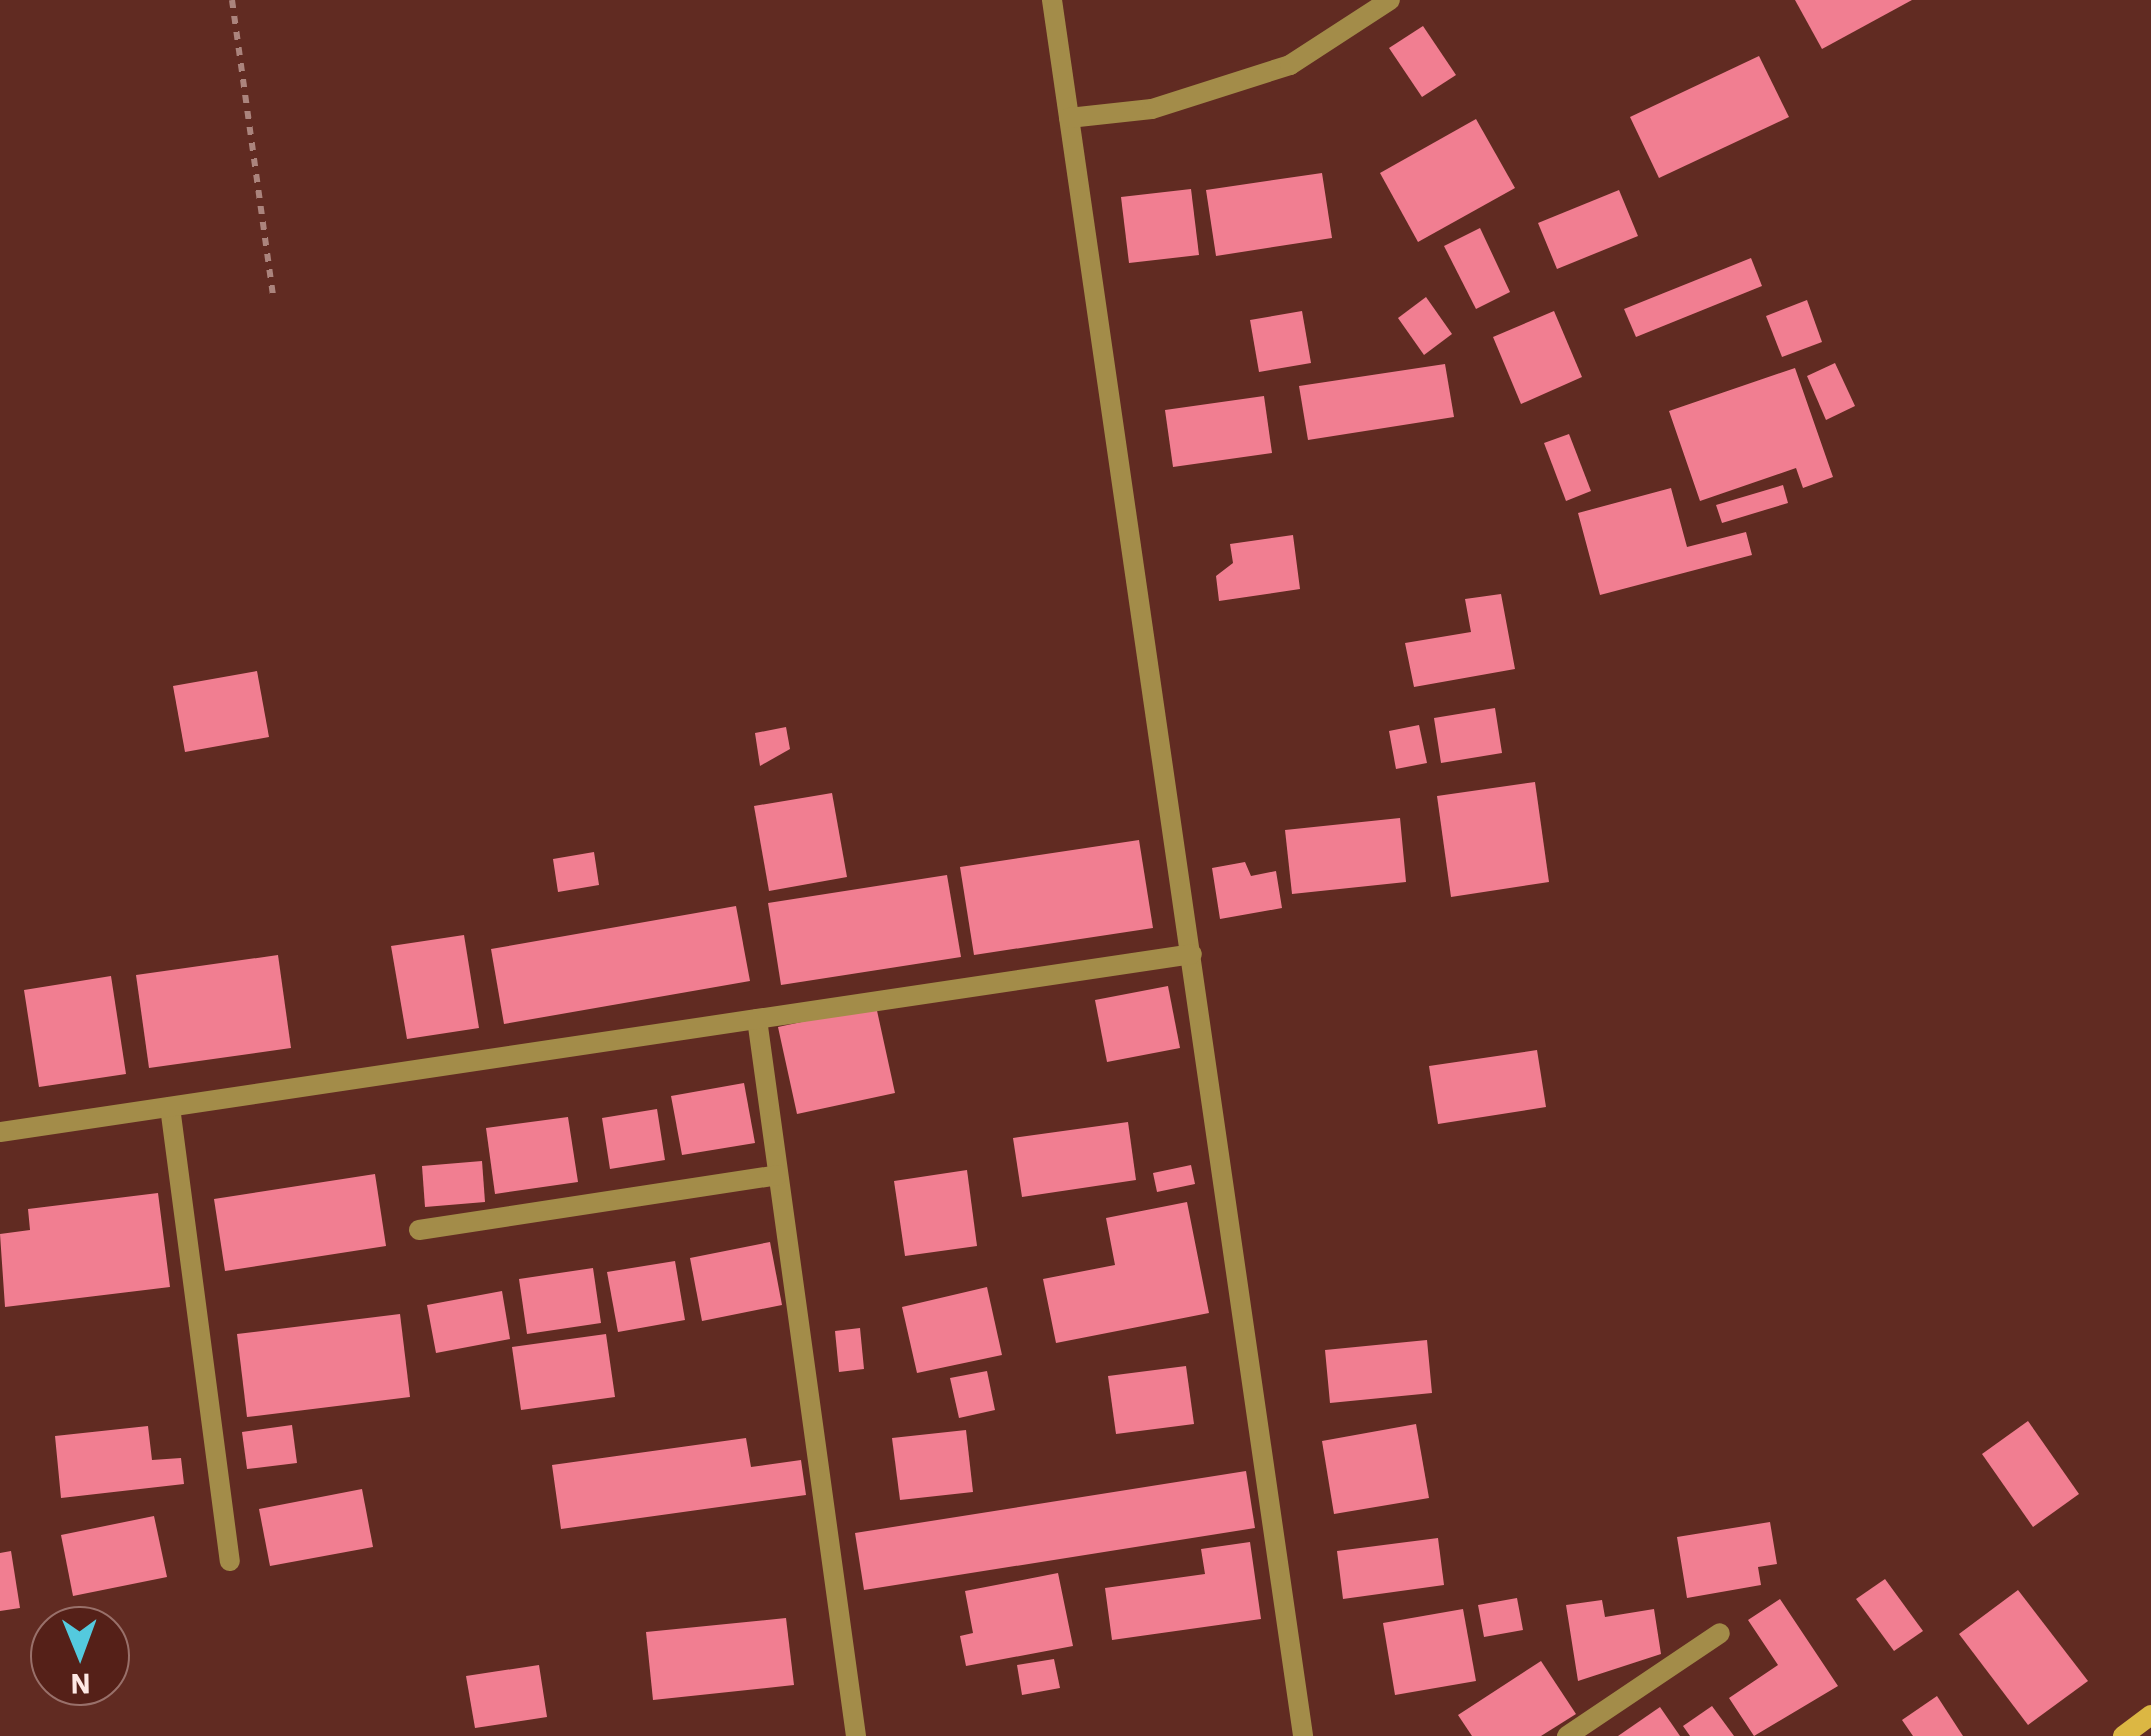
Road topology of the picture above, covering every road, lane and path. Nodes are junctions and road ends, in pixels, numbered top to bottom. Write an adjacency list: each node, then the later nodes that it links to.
1 (232, 0): 5 (path)
2 (1052, 0): 4 (street)
3 (1390, 0): 4 (street)
4 (1069, 118): 6 (street)
5 (273, 294)
6 (1192, 954): 7 (street); 16 (street)
7 (757, 1019): 8 (street); 10 (street)
8 (170, 1107): 9 (street); 12 (street)
9 (0, 1132)
10 (778, 1176): 11 (street); 15 (street)
11 (419, 1230)
12 (230, 1561)
13 (1720, 1633): 17 (street)
14 (2151, 1715): 18 (main road)
15 (856, 1736)
16 (1303, 1736)
17 (1568, 1736)
18 (2122, 1736)

